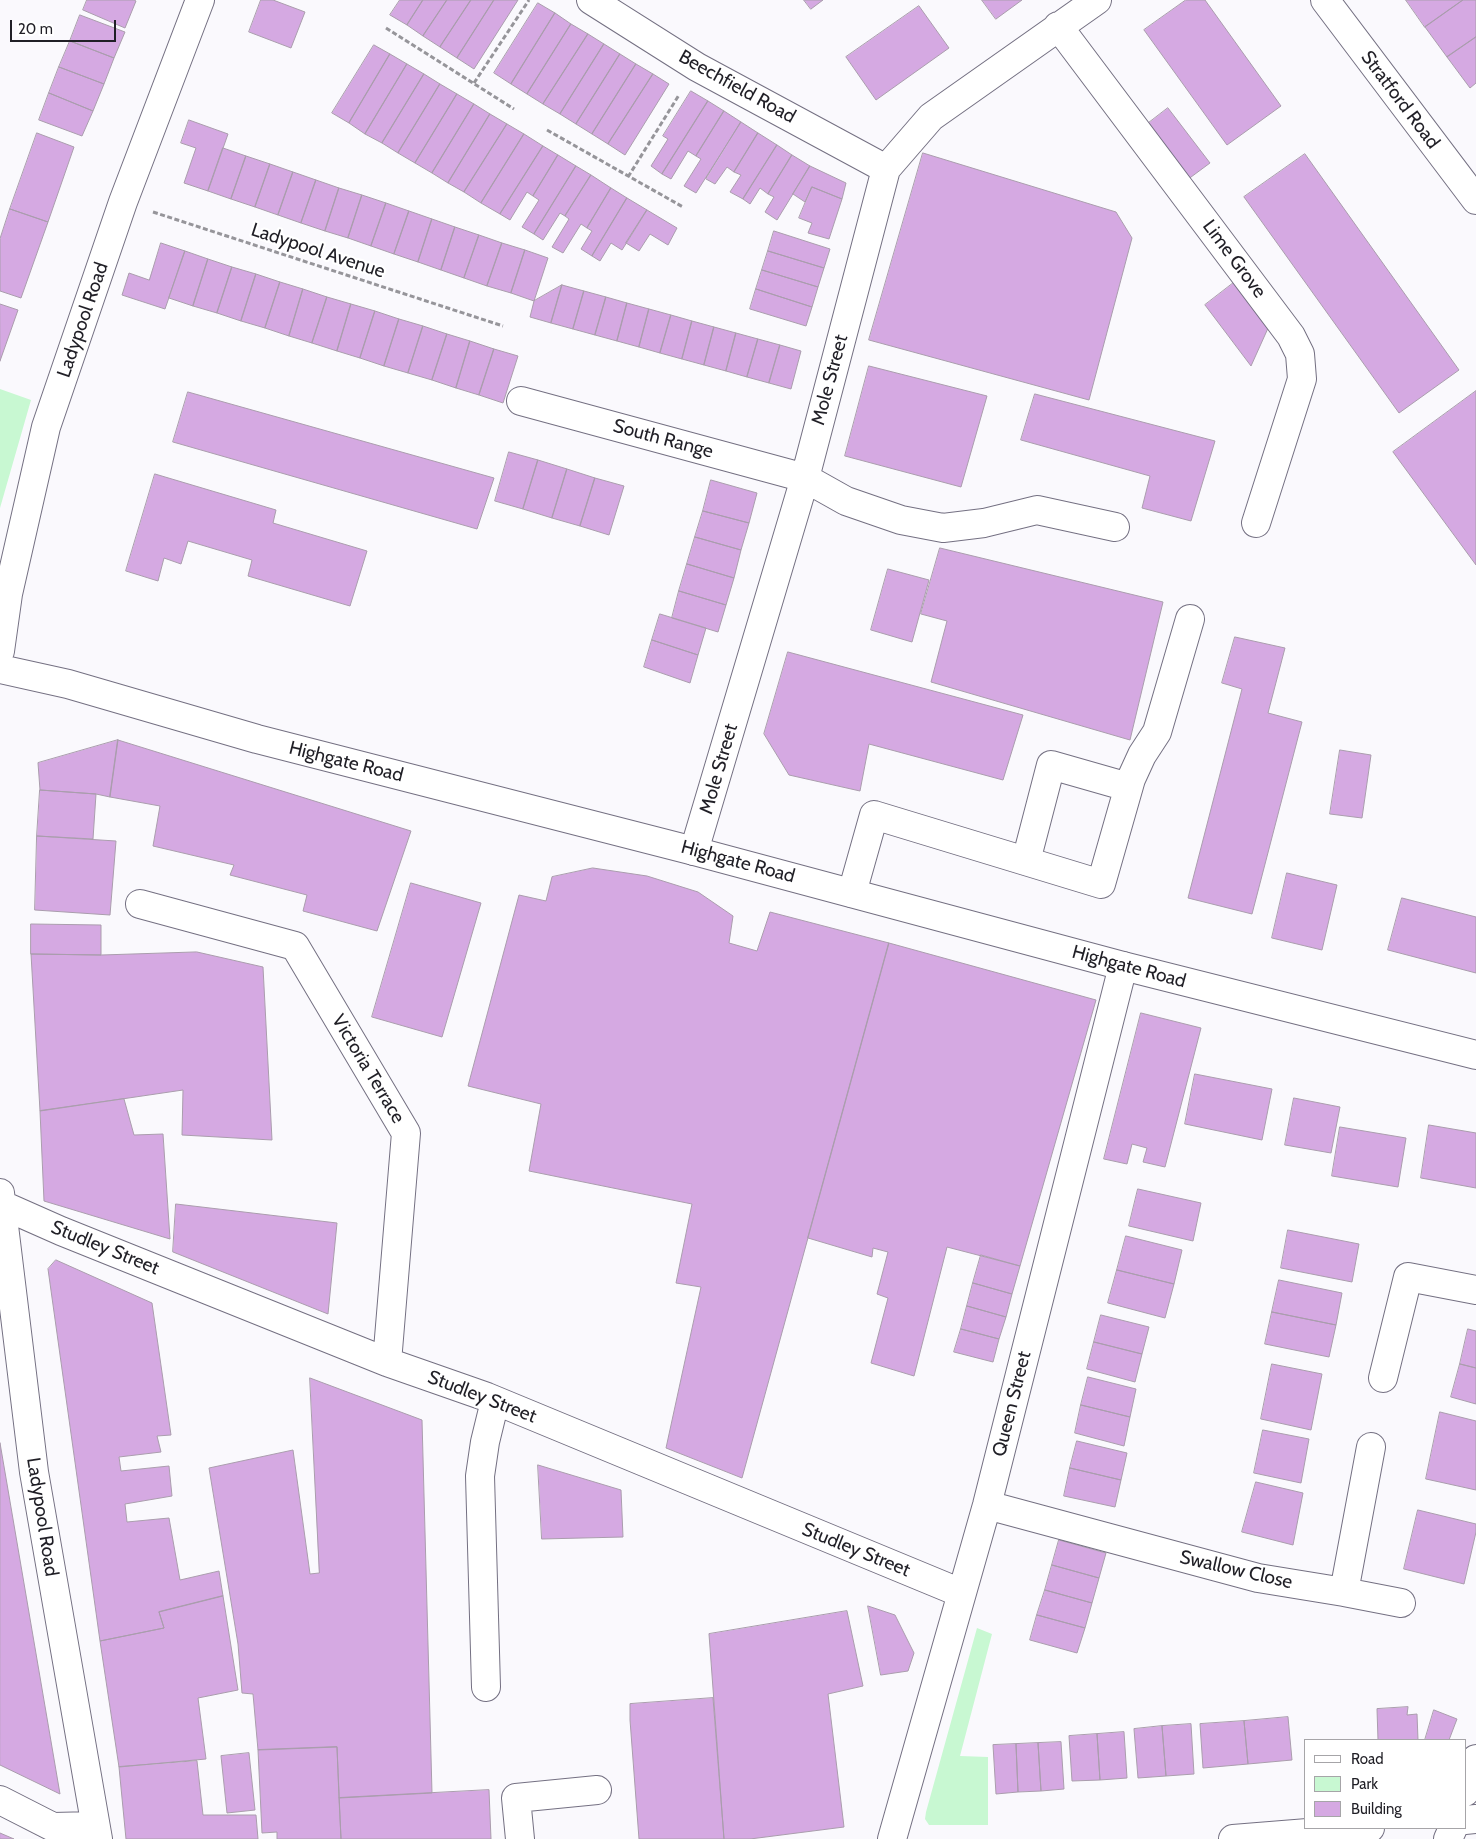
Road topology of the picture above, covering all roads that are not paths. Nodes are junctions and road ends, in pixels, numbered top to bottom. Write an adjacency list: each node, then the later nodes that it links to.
1 (200, 0): 13 (main road, Ladypool Road)
2 (591, 0): 6 (main road, Beechfield Road)
3 (1097, 0): 5 (main road, Mole Street)
4 (1325, 0): 7 (main road, Stratford Road)
5 (1058, 26): 6 (main road, Mole Street); 10 (main road, Lime Grove)
6 (886, 169): 9 (main road, Mole Street)
7 (1476, 200)
8 (521, 400): 9 (main road, South Range)
9 (805, 478): 11 (main road, South Range); 16 (main road, Mole Street)
10 (1256, 523)
11 (1115, 527)
12 (1190, 619): 15 (main road)
13 (0, 651)
14 (0, 669): 16 (main road, Highgate Road)
15 (1128, 787): 17 (main road); 17 (main road)
16 (694, 851): 18 (main road, Highgate Road)
17 (1026, 861): 18 (main road)
18 (852, 893): 20 (main road, Highgate Road)
19 (140, 904): 24 (main road, Victoria Terrace)
20 (1123, 966): 21 (main road, Highgate Road); 28 (main road, Queen Street)
21 (1476, 1055)
22 (0, 1200): 24 (main road, Studley Street); 38 (main road, Ladypool Road)
23 (1476, 1290): 25 (main road)
24 (387, 1362): 26 (main road, Studley Street)
25 (1383, 1378)
26 (495, 1401): 30 (main road, Studley Street); 32 (main road)
27 (1371, 1447): 29 (main road)
28 (987, 1505): 29 (main road, Swallow Close); 30 (main road, Queen Street)
29 (1344, 1592): 31 (main road, Swallow Close)
30 (961, 1593): 40 (main road, Queen Street)
31 (1401, 1604)
32 (486, 1687)
33 (1476, 1758): 34 (main road)
34 (1466, 1789)
35 (597, 1790): 39 (main road)
36 (0, 1800): 38 (main road)
37 (1358, 1829): 41 (main road)
38 (96, 1832)
39 (520, 1839)
40 (892, 1839)
41 (1233, 1839)

